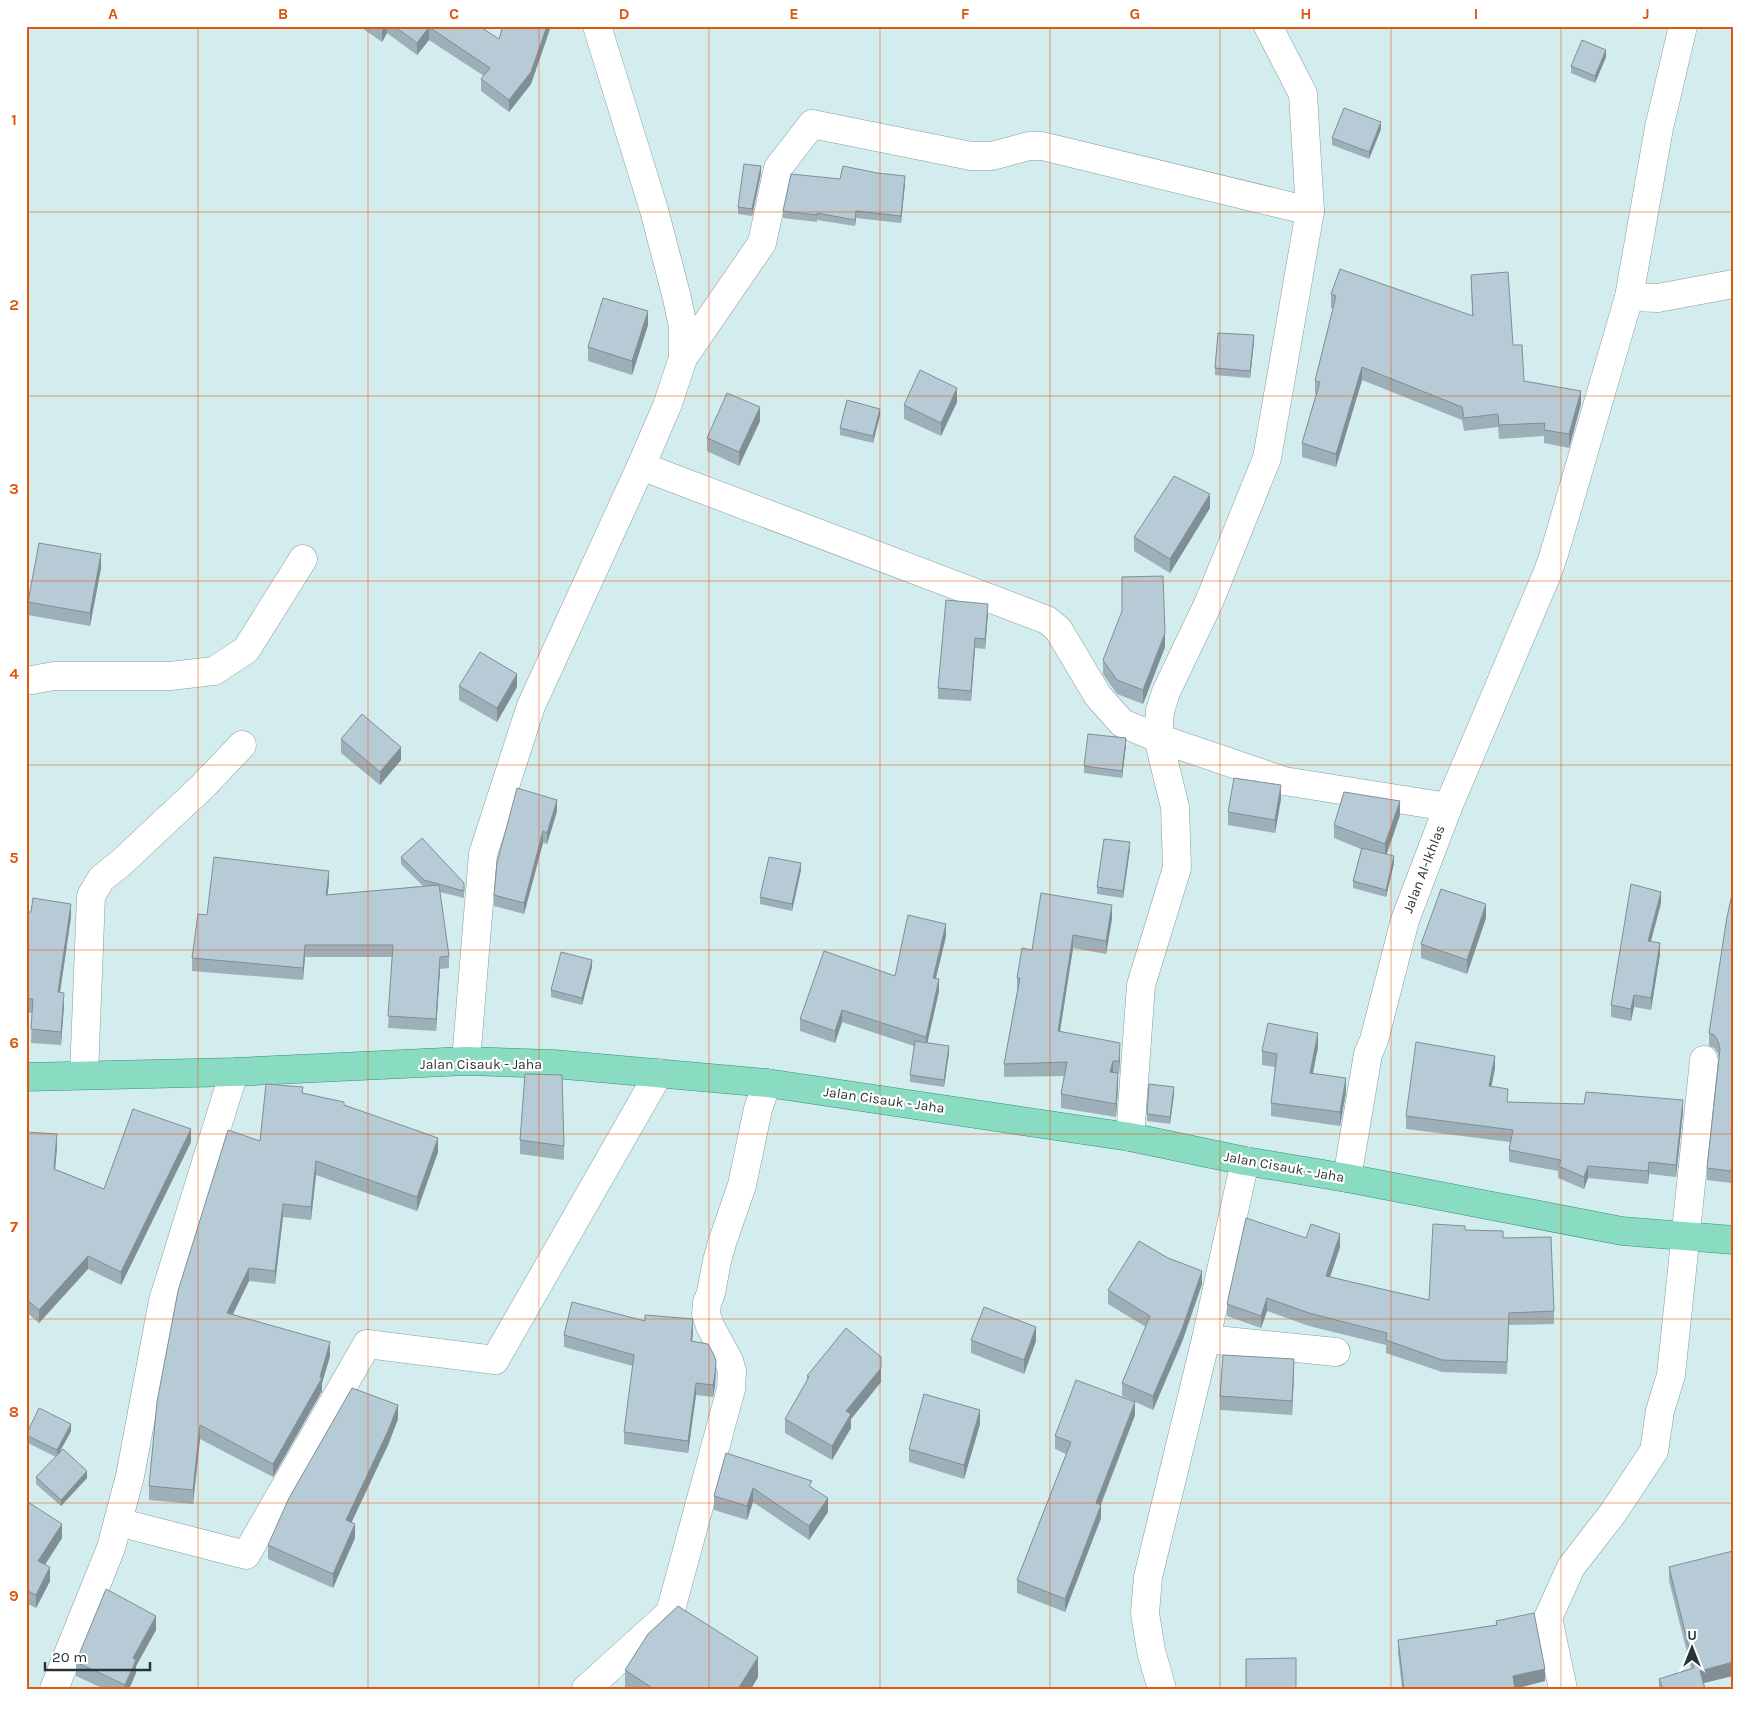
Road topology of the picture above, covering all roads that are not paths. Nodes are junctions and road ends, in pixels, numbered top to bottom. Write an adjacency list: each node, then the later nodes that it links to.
1 (597, 26): 7 (street)
2 (1268, 26): 4 (street)
3 (1683, 26): 6 (street, Jalan Al-Ikhlas)
4 (1310, 211): 7 (street); 11 (street)
5 (1733, 284): 6 (street)
6 (1629, 297): 13 (street, Jalan Al-Ikhlas)
7 (682, 358): 8 (street)
8 (641, 466): 11 (street); 15 (street)
9 (303, 559): 10 (street)
10 (26, 681)
11 (1158, 738): 13 (street); 21 (street)
12 (242, 745): 18 (street)
13 (1448, 807): 23 (street, Jalan Al-Ikhlas)
14 (1704, 1060): 24 (street)
15 (466, 1061): 16 (main road, Jalan Cisauk - Jaha); 17 (main road, Jalan Cisauk - Jaha)
16 (234, 1072): 18 (main road, Jalan Cisauk - Jaha); 28 (street)
17 (659, 1073): 20 (main road, Jalan Cisauk - Jaha); 28 (street)
18 (84, 1075): 19 (main road, Jalan Cisauk - Jaha)
19 (26, 1077)
20 (767, 1083): 21 (main road, Jalan Cisauk - Jaha); 30 (street)
21 (1130, 1137): 22 (main road, Jalan Cisauk - Jaha)
22 (1245, 1161): 23 (main road, Jalan Cisauk - Jaha); 26 (street)
23 (1347, 1178): 24 (main road, Jalan Cisauk - Jaha)
24 (1685, 1236): 25 (main road, Jalan Cisauk - Jaha); 32 (street)
25 (1733, 1240)
26 (1206, 1339): 27 (street); 31 (street)
27 (1336, 1352)
28 (118, 1522): 29 (street)
29 (54, 1689)
30 (586, 1689)
31 (1162, 1689)
32 (1563, 1689)

